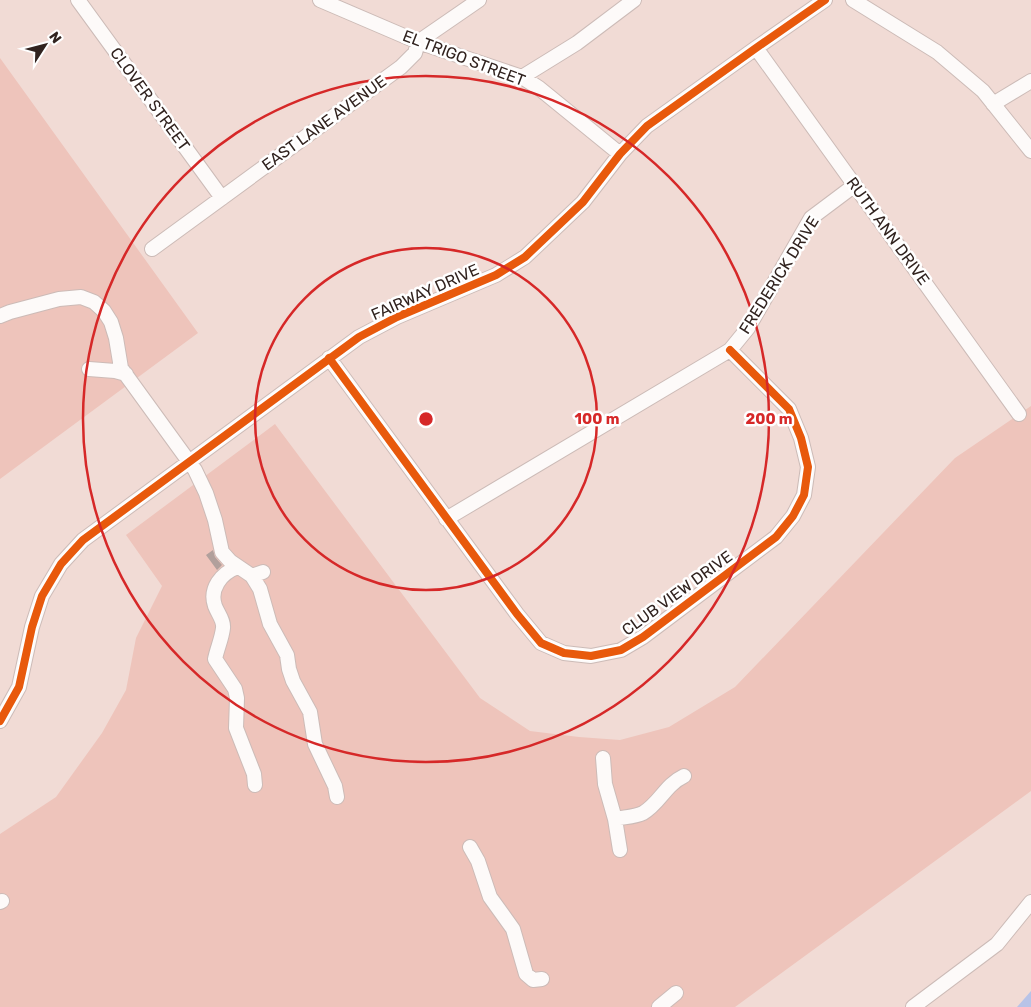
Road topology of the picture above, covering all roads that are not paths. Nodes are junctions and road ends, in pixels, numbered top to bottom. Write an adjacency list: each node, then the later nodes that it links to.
1 (78, 0): 15 (street, CLOVER STREET)
2 (480, 0): 7 (street)
3 (634, 0): 9 (street)
4 (825, 0): 8 (street, FAIRWAY DRIVE)
5 (853, 0): 11 (street)
6 (327, 1): 7 (street, EL TRIGO STREET)
7 (418, 42): 9 (street, EL TRIGO STREET); 15 (street, EAST LANE AVENUE)
8 (756, 48): 13 (street, FAIRWAY DRIVE); 14 (street, RUTH ANN DRIVE)
9 (522, 77): 13 (street, EL TRIGO STREET)
10 (1031, 81): 11 (street)
11 (993, 104): 12 (street)
12 (1031, 151)
13 (620, 154): 19 (street, FAIRWAY DRIVE)
14 (855, 185): 18 (street, FREDERICK DRIVE); 22 (street, RUTH ANN DRIVE)
15 (222, 198): 16 (street, EAST LANE AVENUE)
16 (152, 248)
17 (3, 311): 21 (street)
18 (730, 350): 24 (street, FREDERICK DRIVE); 24 (street, CLUB VIEW DRIVE)
19 (329, 358): 23 (street, FAIRWAY DRIVE); 24 (street, CLUB VIEW DRIVE)
20 (89, 369): 21 (street)
21 (126, 374): 23 (street)
22 (1019, 414)
23 (189, 462): 25 (street); 26 (street, FAIRWAY DRIVE)
24 (446, 519)
25 (238, 567): 30 (street); 31 (street)
26 (5, 698): 27 (street, FAIRWAY DRIVE)
27 (0, 721)
28 (603, 758): 32 (street)
29 (684, 776): 32 (street)
30 (255, 785)
31 (337, 797)
32 (616, 819): 34 (street)
33 (470, 847): 36 (street)
34 (620, 850)
35 (1031, 902): 39 (street)
36 (542, 978)
37 (676, 993): 38 (street)
38 (659, 1007)
39 (913, 1007)

